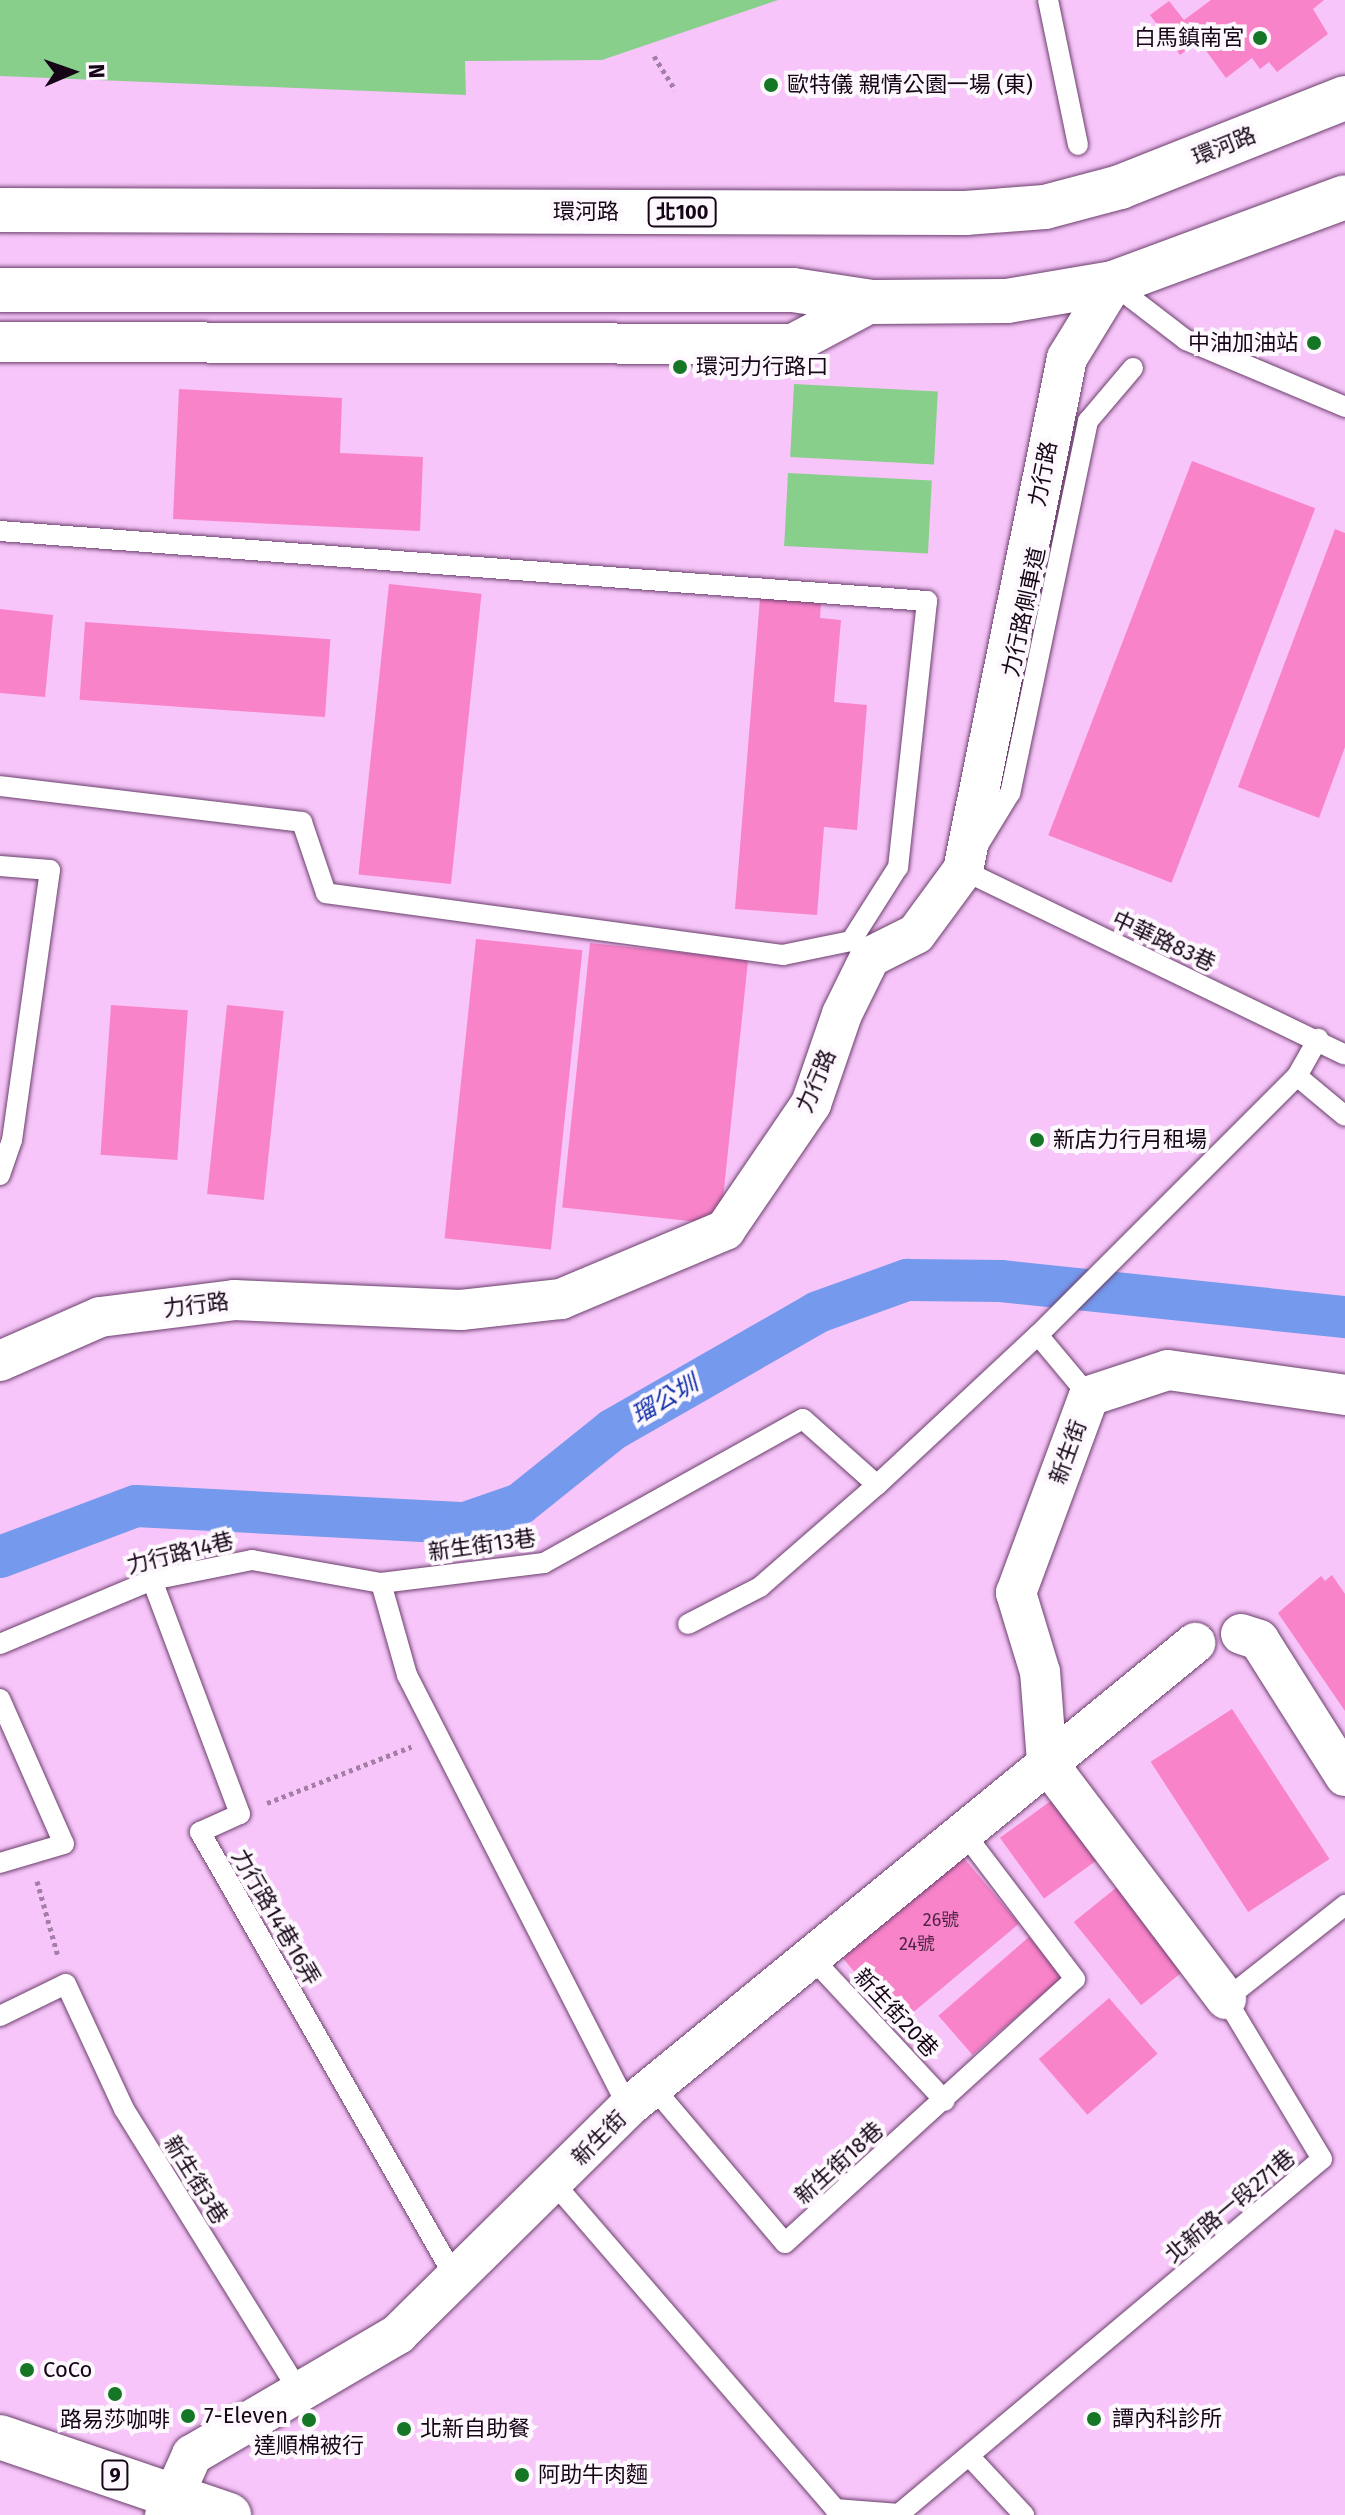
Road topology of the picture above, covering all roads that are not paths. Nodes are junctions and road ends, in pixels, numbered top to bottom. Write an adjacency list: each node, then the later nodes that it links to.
1 (1048, 0): 3 (lane)
2 (1345, 98): 5 (main road, 環河路 / 北100)
3 (1078, 145)
4 (1345, 197): 6 (main road)
5 (0, 210)
6 (1113, 283): 8 (main road); 11 (lane); 15 (street, 力行路)
7 (0, 290): 8 (main road)
8 (872, 302): 9 (street)
9 (0, 342)
10 (1133, 368): 15 (lane, 力行路側車道)
11 (1345, 407)
12 (0, 531): 13 (lane)
13 (0, 786)
14 (0, 866): 20 (lane)
15 (963, 870): 16 (lane, 中華路83巷); 22 (street, 力行路)
16 (1318, 1039): 17 (lane, 中華路83巷); 18 (lane)
17 (1345, 1055)
18 (1297, 1076): 19 (lane); 21 (lane)
19 (1345, 1116)
20 (0, 1175)
21 (1042, 1330): 24 (lane); 25 (lane)
22 (0, 1361)
23 (1345, 1395): 24 (street, 新生街)
24 (1089, 1396): 33 (street, 新生街)
25 (877, 1485): 27 (lane, 新生街13巷); 28 (lane)
26 (152, 1580): 27 (lane, 力行路14巷); 31 (lane, 力行路14巷); 44 (lane, 力行路14巷16弄)
27 (381, 1583): 41 (lane)
28 (688, 1624)
29 (1241, 1634): 34 (street)
30 (1195, 1643): 33 (street, 新生街)
31 (0, 1644)
32 (0, 1699): 36 (lane)
33 (1047, 1762): 35 (street, 新生街); 39 (street)
34 (1345, 1776)
35 (965, 1834): 38 (street, 新生街); 42 (lane, 新生街18巷)
36 (0, 1863)
37 (1345, 1905): 39 (lane)
38 (812, 1958): 41 (street, 新生街); 42 (lane, 新生街20巷)
39 (1226, 1999): 47 (lane, 北新路一段271巷)
40 (0, 2016): 45 (lane, 新生街3巷)
41 (641, 2097): 42 (lane, 新生街18巷); 43 (street, 新生街)
42 (945, 2101)
43 (554, 2183): 44 (street, 新生街); 47 (lane)
44 (457, 2281): 45 (street, 新生街)
45 (300, 2393): 48 (street, 新生街)
46 (0, 2437): 48 (main road, 9)
47 (971, 2458): 50 (lane)
48 (168, 2505): 49 (main road, 9)
49 (229, 2515)
50 (1024, 2515)

